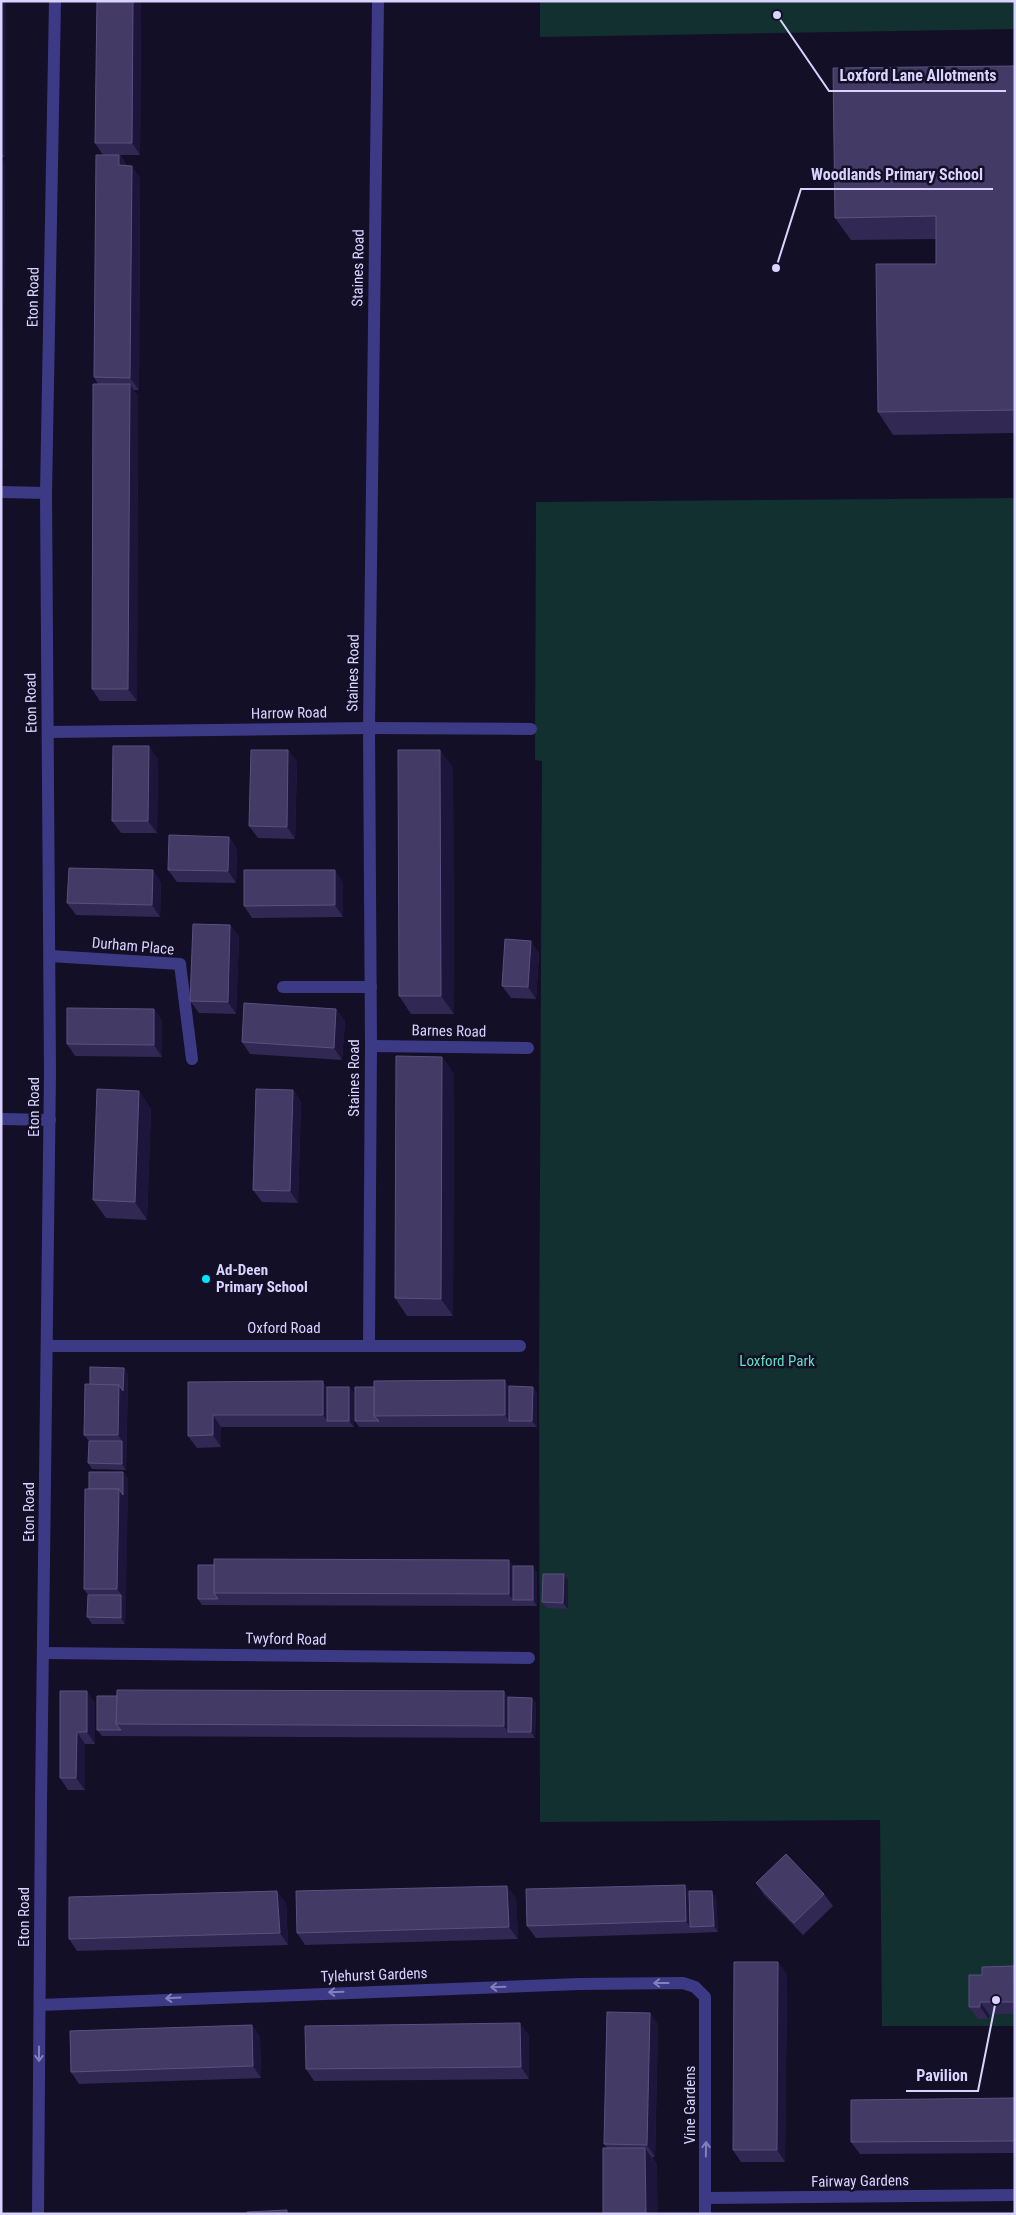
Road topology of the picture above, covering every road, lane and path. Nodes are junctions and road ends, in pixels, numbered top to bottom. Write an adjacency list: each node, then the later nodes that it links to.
1 (55, 1): 4 (street, Eton Road)
2 (378, 1): 5 (street, Staines Road)
3 (1, 492): 4 (street)
4 (46, 494): 7 (street, Eton Road)
5 (368, 728): 6 (street, Harrow Road); 7 (street, Harrow Road); 10 (street, Staines Road)
6 (530, 729)
7 (48, 732): 8 (street, Eton Road)
8 (50, 956): 13 (street, Durham Place); 15 (street, Eton Road)
9 (283, 987): 10 (street)
10 (371, 987): 11 (street, Staines Road)
11 (371, 1046): 12 (street, Barnes Road); 16 (street, Staines Road)
12 (528, 1048)
13 (192, 1059)
14 (1, 1119): 15 (street)
15 (50, 1120): 17 (street, Eton Road)
16 (369, 1344): 17 (street, Oxford Road); 18 (street, Oxford Road)
17 (48, 1346): 19 (street, Eton Road)
18 (520, 1346)
19 (44, 1653): 20 (street, Twyford Road); 22 (street, Eton Road)
20 (528, 1658)
21 (705, 1997): 22 (street, Tylehurst Gardens, one-way to 22); 24 (street, Vine Gardens, one-way to 21)
22 (40, 2005): 25 (street, Eton Road, one-way to 25)
23 (1015, 2195): 24 (street, Fairway Gardens)
24 (705, 2198): 26 (street, Vine Gardens)
25 (38, 2214)
26 (705, 2214)

